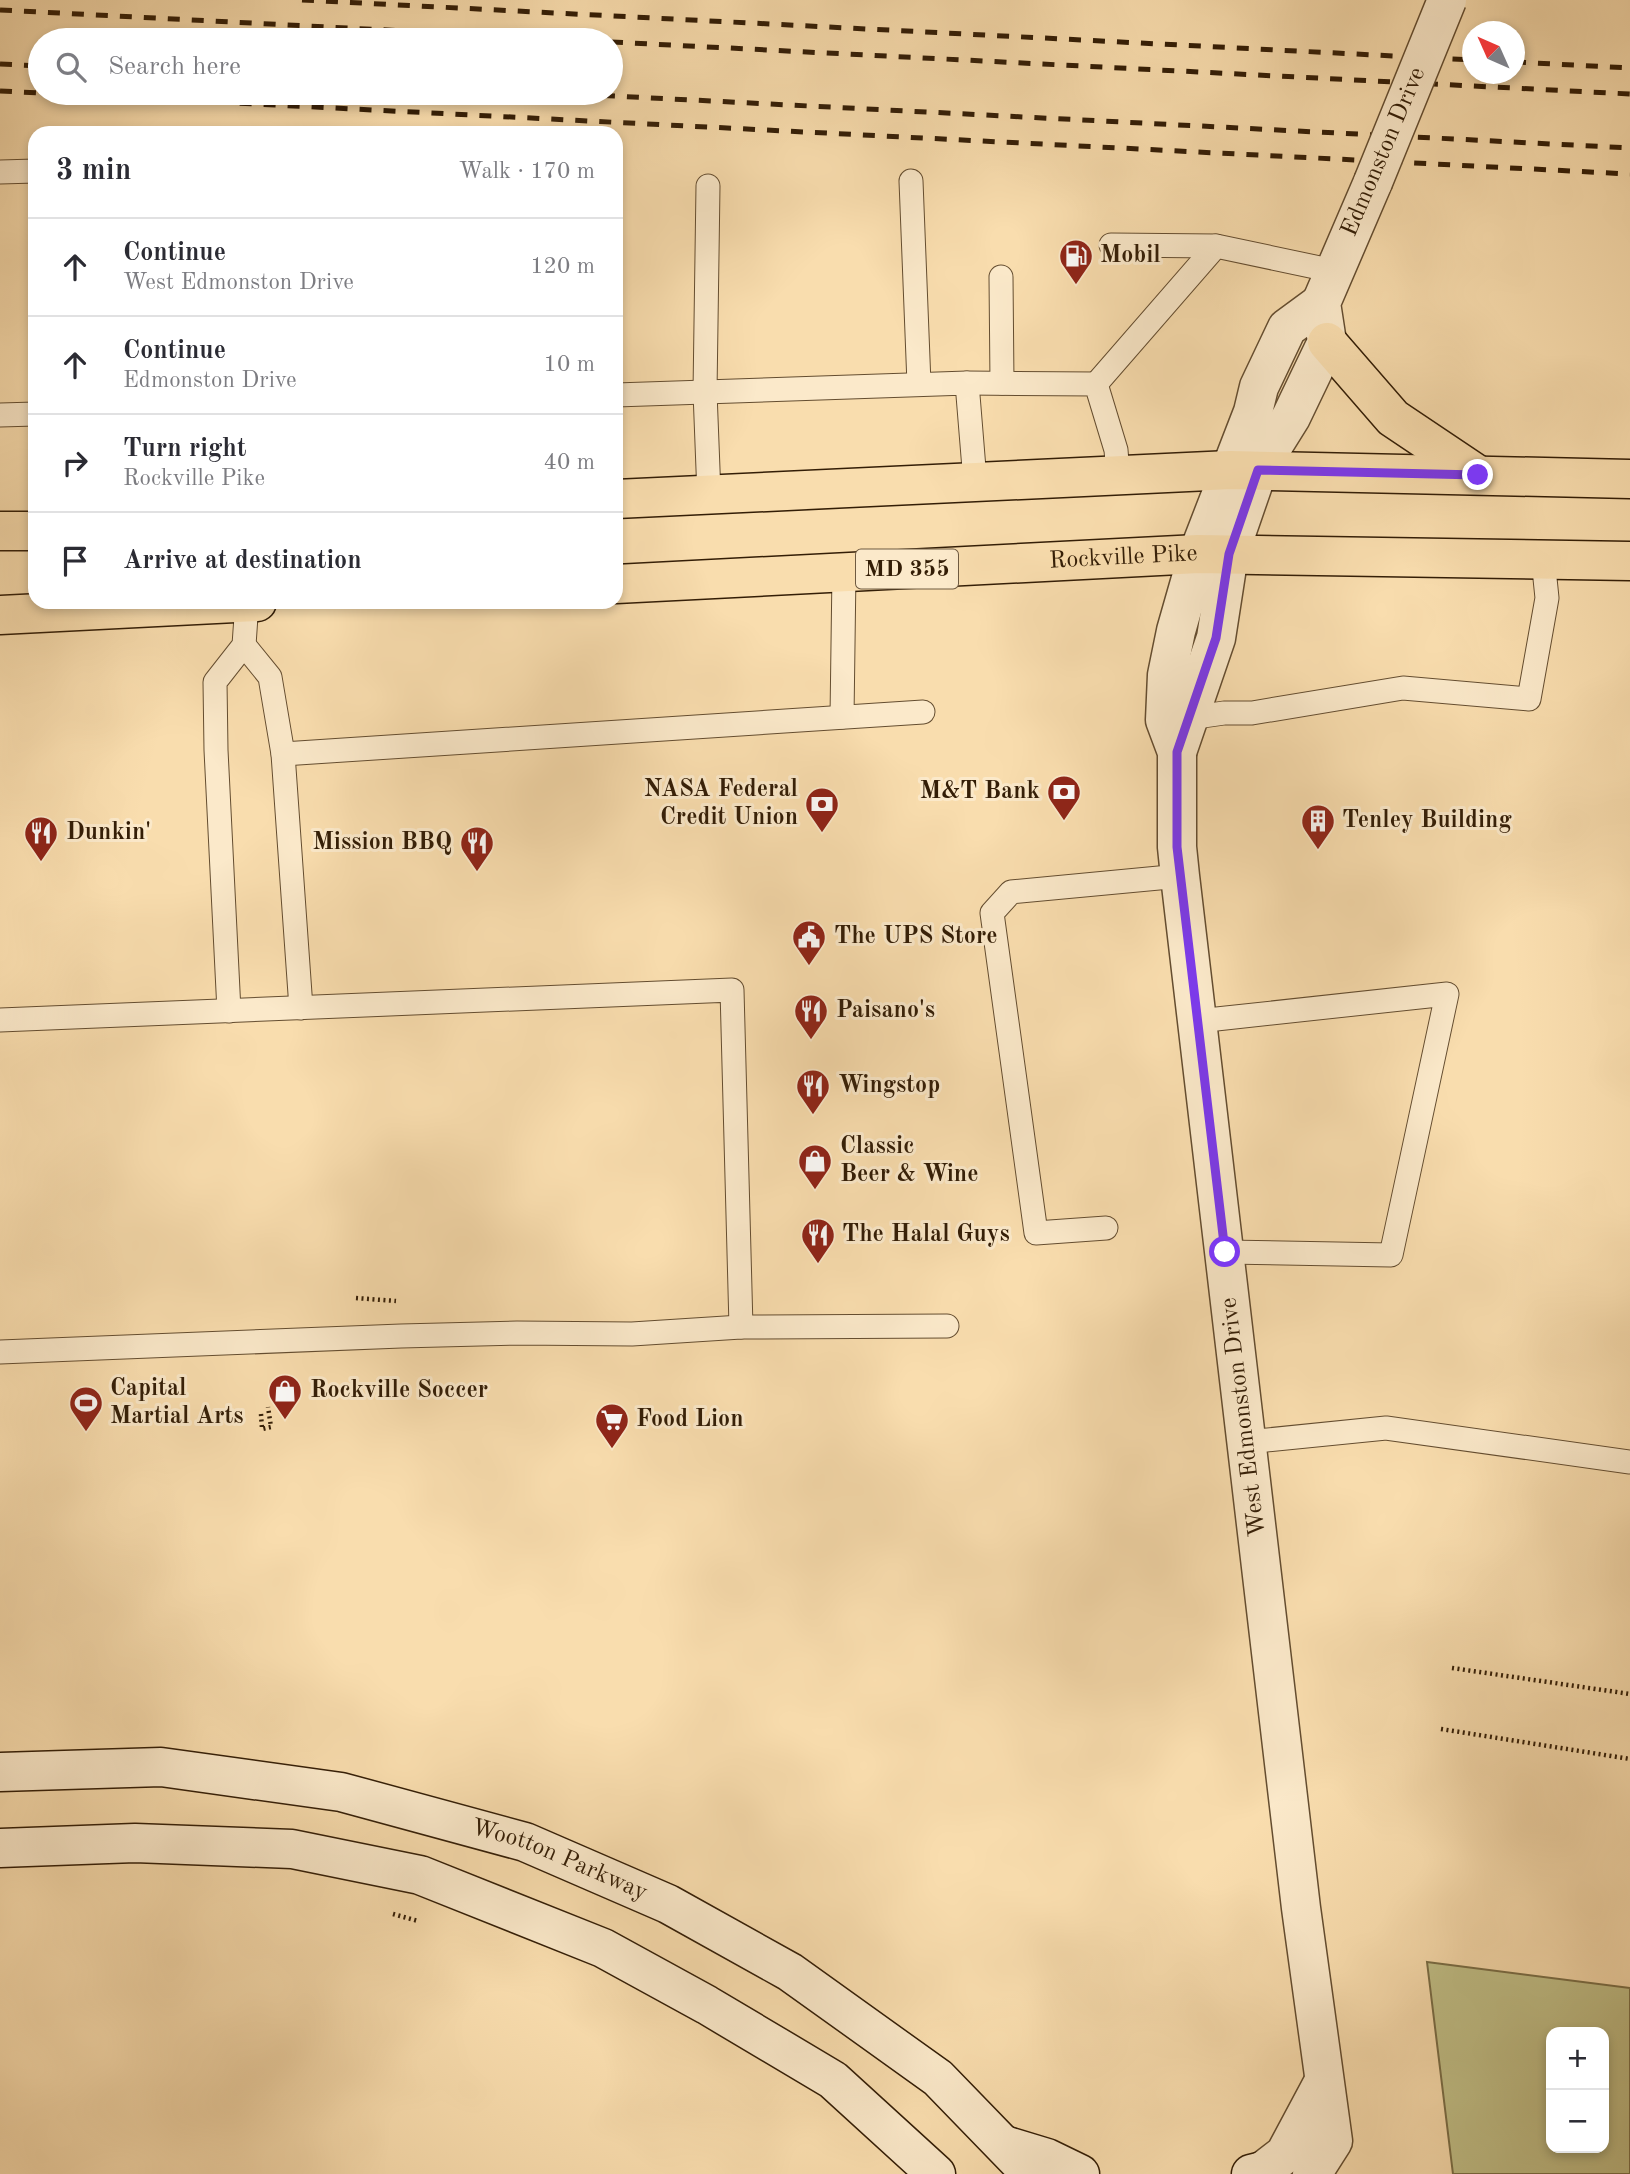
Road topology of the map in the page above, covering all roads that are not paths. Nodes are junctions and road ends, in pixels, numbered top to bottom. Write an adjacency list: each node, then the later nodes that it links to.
1 (1447, 0): 9 (street, Edmonston Drive, bridge)
2 (28, 171): 3 (lane)
3 (0, 172)
4 (911, 181): 13 (lane)
5 (708, 186): 15 (lane)
6 (1111, 245): 7 (lane)
7 (1216, 246): 9 (lane); 14 (lane)
8 (1000, 277): 12 (lane)
9 (1327, 287): 10 (street); 19 (street)
10 (1327, 342): 19 (street); 21 (main road)
11 (967, 383): 12 (lane); 13 (lane); 23 (lane)
12 (1002, 383): 14 (lane)
13 (919, 384): 15 (lane)
14 (1096, 384): 20 (lane)
15 (705, 392): 16 (lane); 24 (lane)
16 (623, 395)
17 (28, 414): 18 (lane)
18 (0, 415)
19 (1244, 470): 20 (main road); 21 (main road); 28 (street)
20 (1118, 475): 23 (main road)
21 (1478, 475): 22 (main road)
22 (1630, 478)
23 (975, 481): 24 (main road)
24 (709, 495): 25 (main road)
25 (623, 499)
26 (0, 531): 27 (main road)
27 (28, 531)
28 (1213, 554): 29 (main road, Rockville Pike / MD 355); 31 (main road, Rockville Pike / MD 355); 39 (street, West Edmonston Drive)
29 (1544, 559): 30 (main road, Rockville Pike / MD 355); 39 (lane)
30 (1630, 561)
31 (844, 572): 32 (main road, Rockville Pike / MD 355); 38 (lane)
32 (623, 584)
33 (114, 609): 35 (main road)
34 (247, 609): 36 (lane)
35 (0, 615)
36 (244, 645): 40 (lane); 43 (lane)
37 (923, 712): 38 (lane)
38 (842, 717): 40 (lane)
39 (1183, 735): 41 (street, West Edmonston Drive)
40 (283, 754): 42 (lane)
41 (1180, 876): 45 (street, West Edmonston Drive); 46 (lane)
42 (301, 1008): 43 (lane); 49 (lane)
43 (229, 1011): 44 (lane)
44 (0, 1020)
45 (1198, 1021): 47 (street, West Edmonston Drive); 47 (lane)
46 (1106, 1228)
47 (1225, 1252): 51 (street, West Edmonston Drive)
48 (947, 1326): 49 (lane)
49 (741, 1327): 50 (lane)
50 (0, 1352)
51 (1247, 1442): 52 (lane); 55 (street, West Edmonston Drive)
52 (1630, 1462)
53 (0, 1772): 56 (street, Wootton Parkway)
54 (0, 1848): 58 (street)
55 (1324, 2081): 57 (street); 61 (street, West Edmonston Drive)
56 (1002, 2144): 59 (street, Wootton Parkway); 60 (street)
57 (1258, 2173)
58 (936, 2174)
59 (1031, 2174)
60 (1080, 2174)
61 (1312, 2174)

